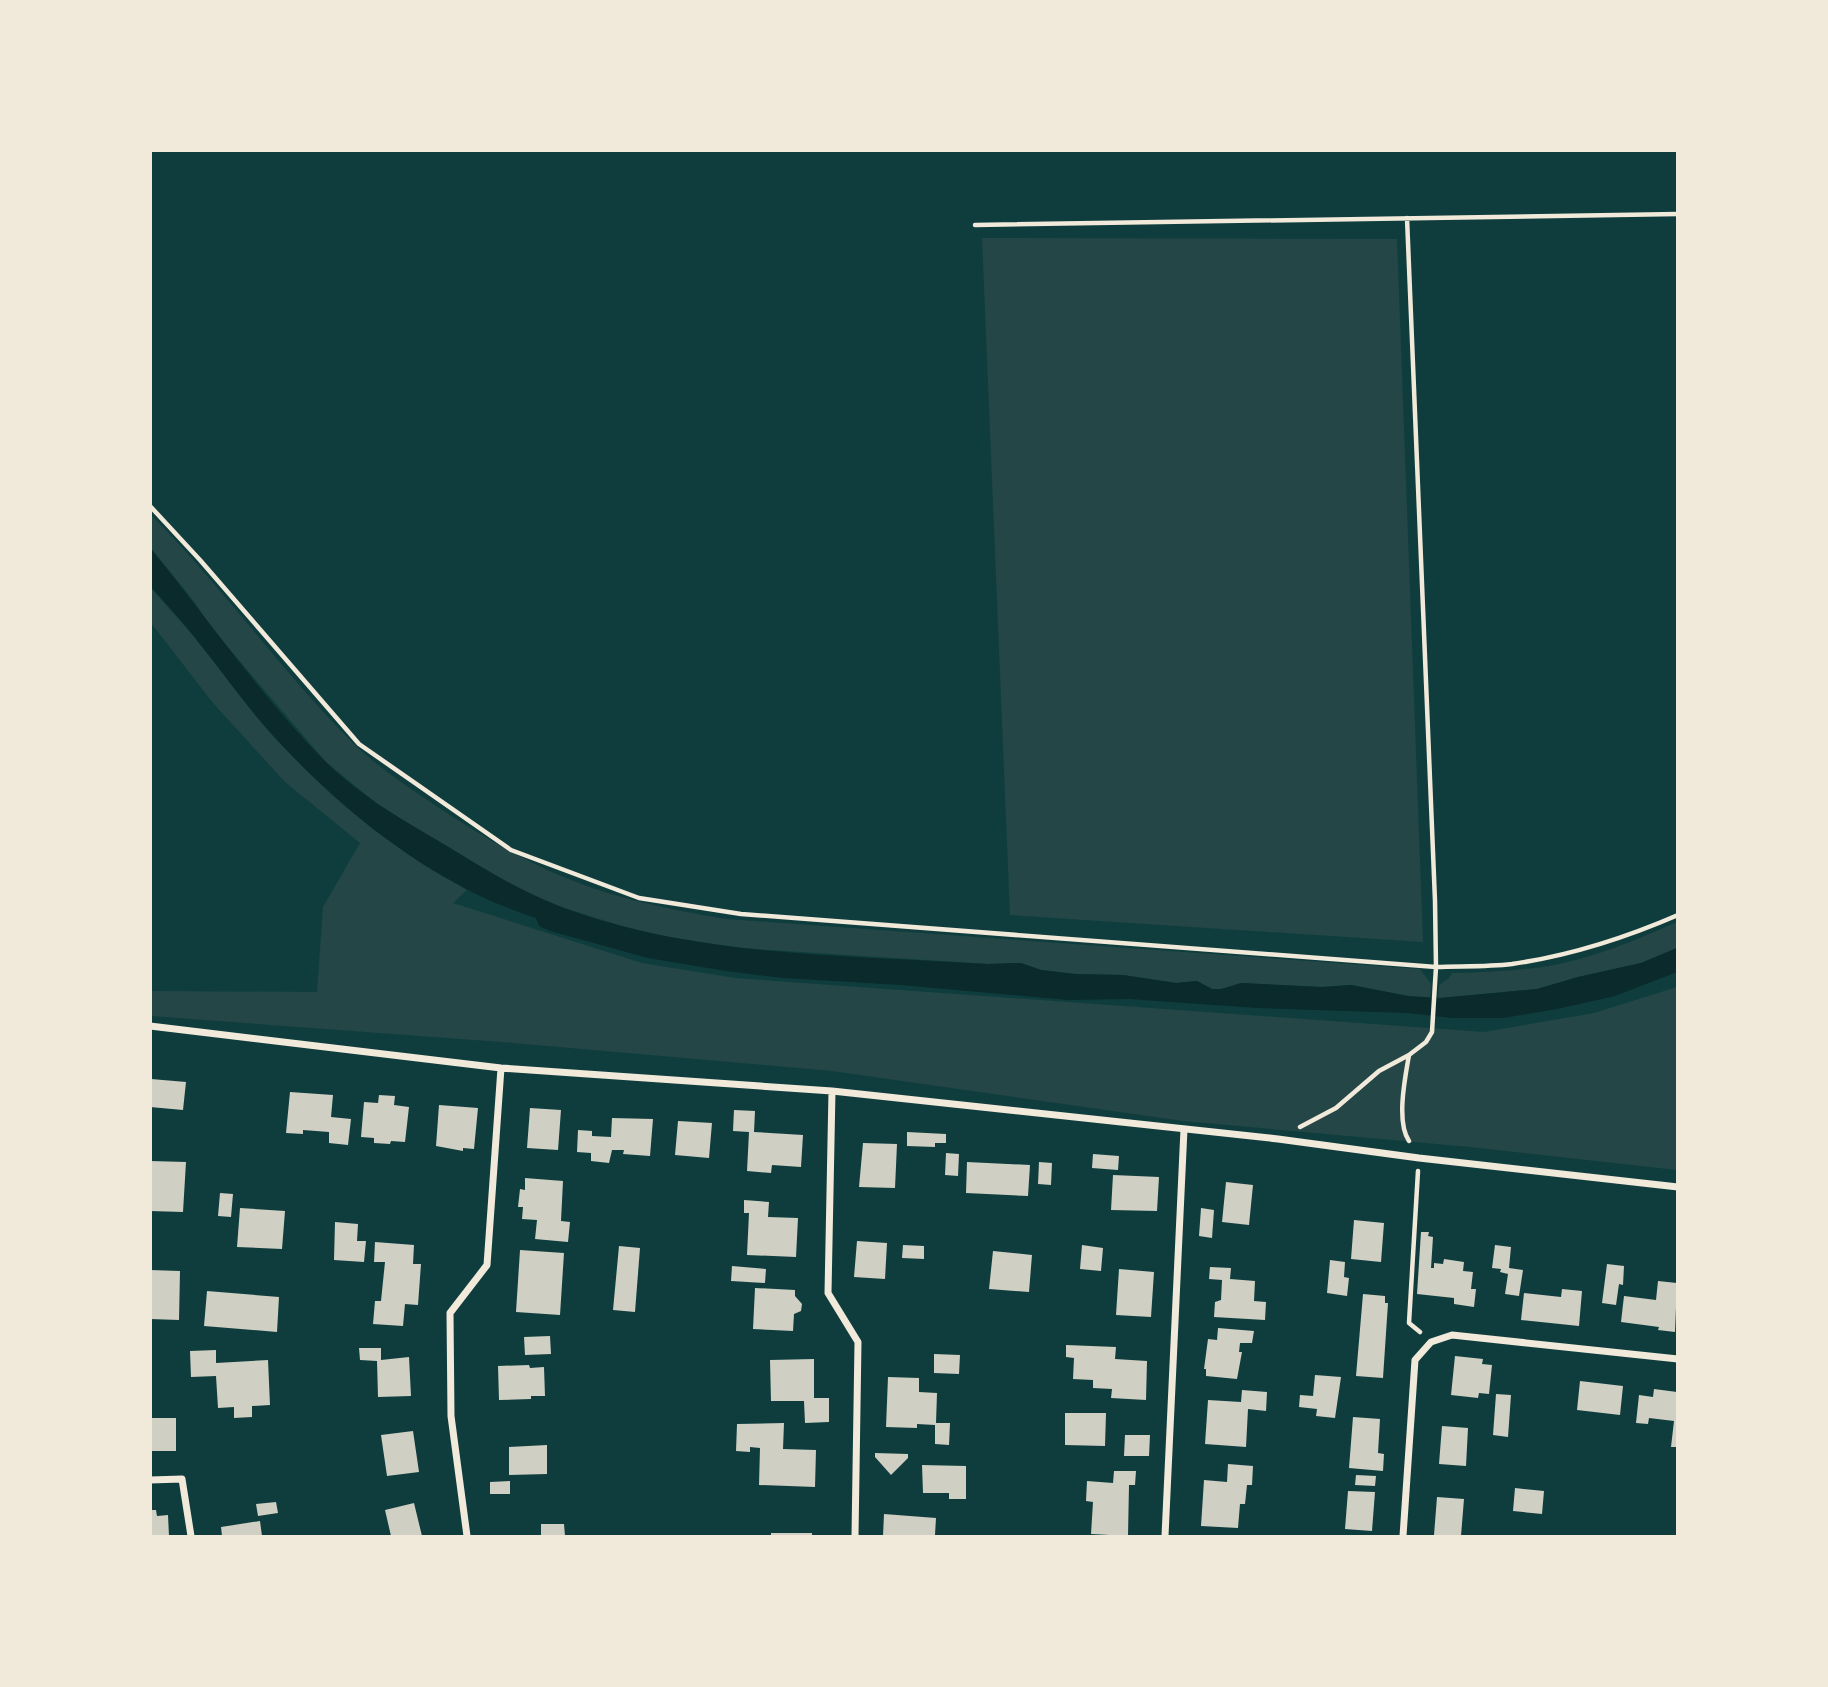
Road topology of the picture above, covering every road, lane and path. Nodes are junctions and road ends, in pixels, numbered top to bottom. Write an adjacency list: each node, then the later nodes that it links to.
1 (1678, 214): 2 (path)
2 (1407, 218): 3 (path); 6 (path)
3 (975, 225)
4 (150, 506): 6 (path)
5 (1678, 915): 6 (path)
6 (1436, 967): 8 (path)
7 (150, 1026): 9 (street)
8 (1409, 1055): 12 (path); 13 (path)
9 (502, 1068): 10 (street); 19 (street)
10 (832, 1091): 11 (street); 20 (street)
11 (1184, 1129): 12 (street); 21 (street)
12 (1278, 1139): 13 (street)
13 (1419, 1158): 14 (street); 15 (path)
14 (1678, 1187)
15 (1431, 1342): 16 (street); 22 (street)
16 (1678, 1359)
17 (150, 1480): 18 (street)
18 (191, 1536)
19 (467, 1536)
20 (855, 1536)
21 (1165, 1536)
22 (1403, 1536)

